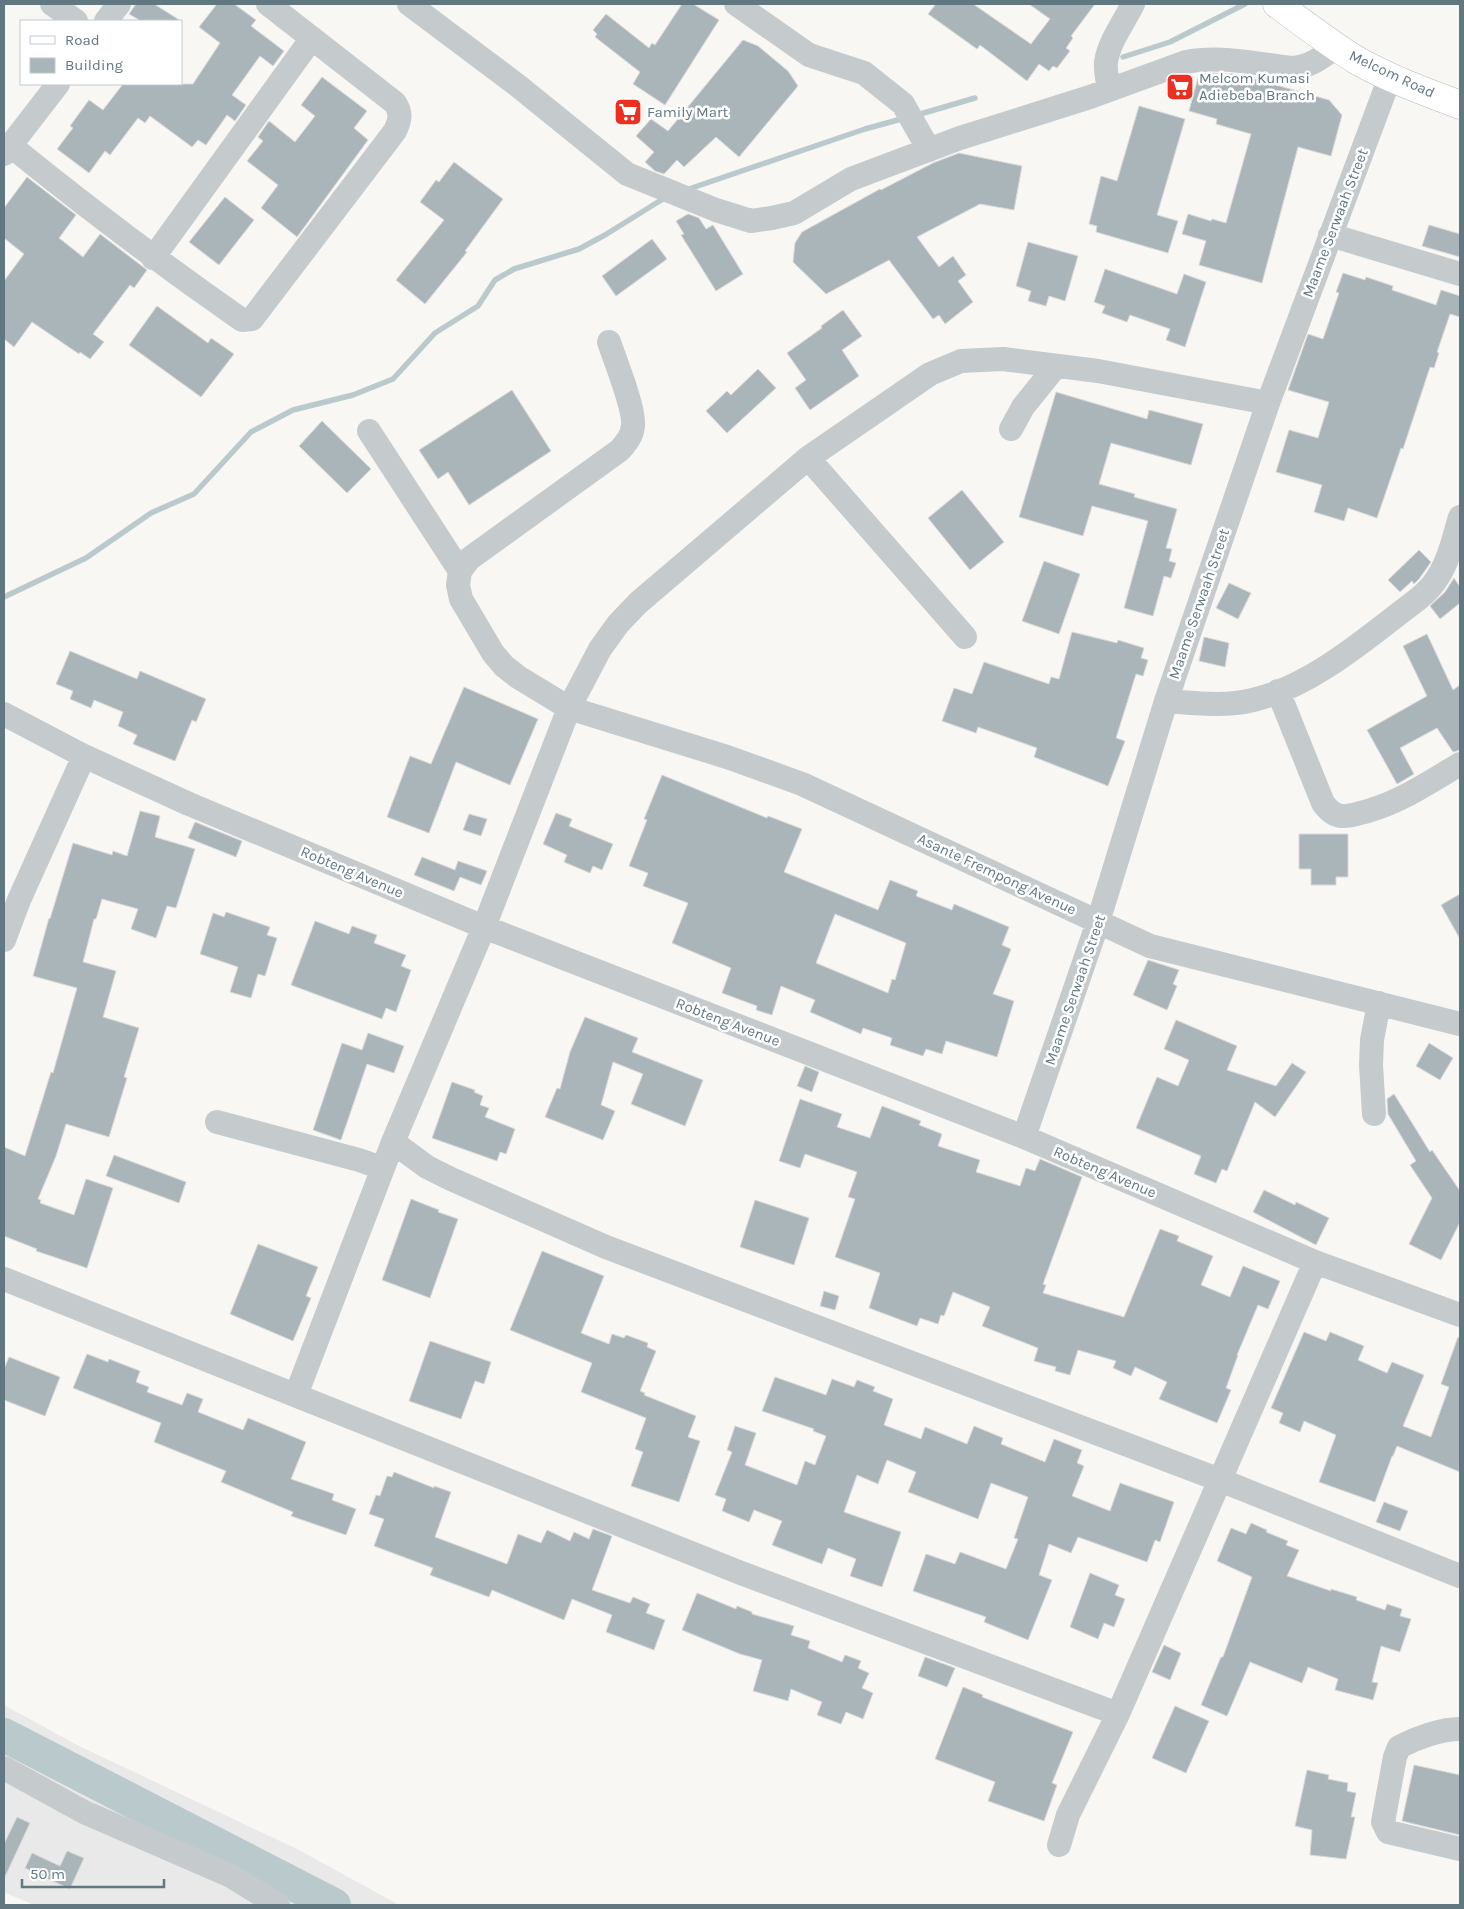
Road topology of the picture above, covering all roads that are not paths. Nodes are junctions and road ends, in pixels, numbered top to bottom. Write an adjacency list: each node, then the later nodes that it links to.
1 (52, 4): 8 (street)
2 (119, 4): 9 (street)
3 (268, 4): 10 (street)
4 (409, 4): 17 (street)
5 (736, 4): 17 (street)
6 (1133, 4): 14 (street)
7 (1277, 4): 11 (main road, Melcom Road)
8 (75, 20)
9 (107, 20)
10 (312, 38): 19 (street); 19 (street)
11 (1336, 47): 12 (main road, Melcom Road); 14 (street)
12 (1390, 77): 15 (main road, Melcom Road); 18 (street, Maame Serwaah Street)
13 (57, 85): 16 (street)
14 (1109, 90): 17 (street)
15 (1460, 105)
16 (7, 150): 19 (street)
17 (928, 150)
18 (1330, 234): 20 (street); 23 (street, Maame Serwaah Street)
19 (153, 258)
20 (1460, 274)
21 (609, 342): 28 (street)
22 (1056, 366): 23 (street); 24 (street); 26 (street)
23 (1268, 403): 31 (street, Maame Serwaah Street)
24 (1011, 429)
25 (369, 431): 28 (street)
26 (808, 458): 29 (street); 32 (street)
27 (1460, 517): 30 (street)
28 (460, 571): 32 (street, Asante Frempong Avenue)
29 (965, 637)
30 (1278, 691): 31 (street); 35 (street)
31 (1166, 701): 36 (street, Maame Serwaah Street)
32 (570, 708): 36 (street, Asante Frempong Avenue); 37 (street)
33 (4, 714): 34 (street, Robteng Avenue)
34 (84, 756): 37 (street, Robteng Avenue); 38 (street)
35 (1460, 764)
36 (1098, 922): 39 (street, Asante Frempong Avenue); 43 (street, Maame Serwaah Street)
37 (484, 927): 43 (street, Robteng Avenue); 44 (street)
38 (4, 940)
39 (1378, 1003): 40 (street, Asante Frempong Avenue); 41 (street)
40 (1458, 1021)
41 (1374, 1114)
42 (216, 1122): 45 (street)
43 (1024, 1137): 46 (street, Robteng Avenue)
44 (393, 1142): 45 (street); 50 (street)
45 (382, 1168): 49 (street)
46 (1315, 1262): 48 (street, Robteng Avenue); 50 (street)
47 (4, 1280): 49 (street)
48 (1460, 1315)
49 (296, 1395): 52 (street)
50 (1220, 1480): 51 (street); 52 (street)
51 (1460, 1576)
52 (1118, 1714): 55 (street)
53 (1460, 1729): 56 (street)
54 (4, 1768): 57 (street)
55 (1059, 1846)
56 (1460, 1849)
57 (278, 1905)

